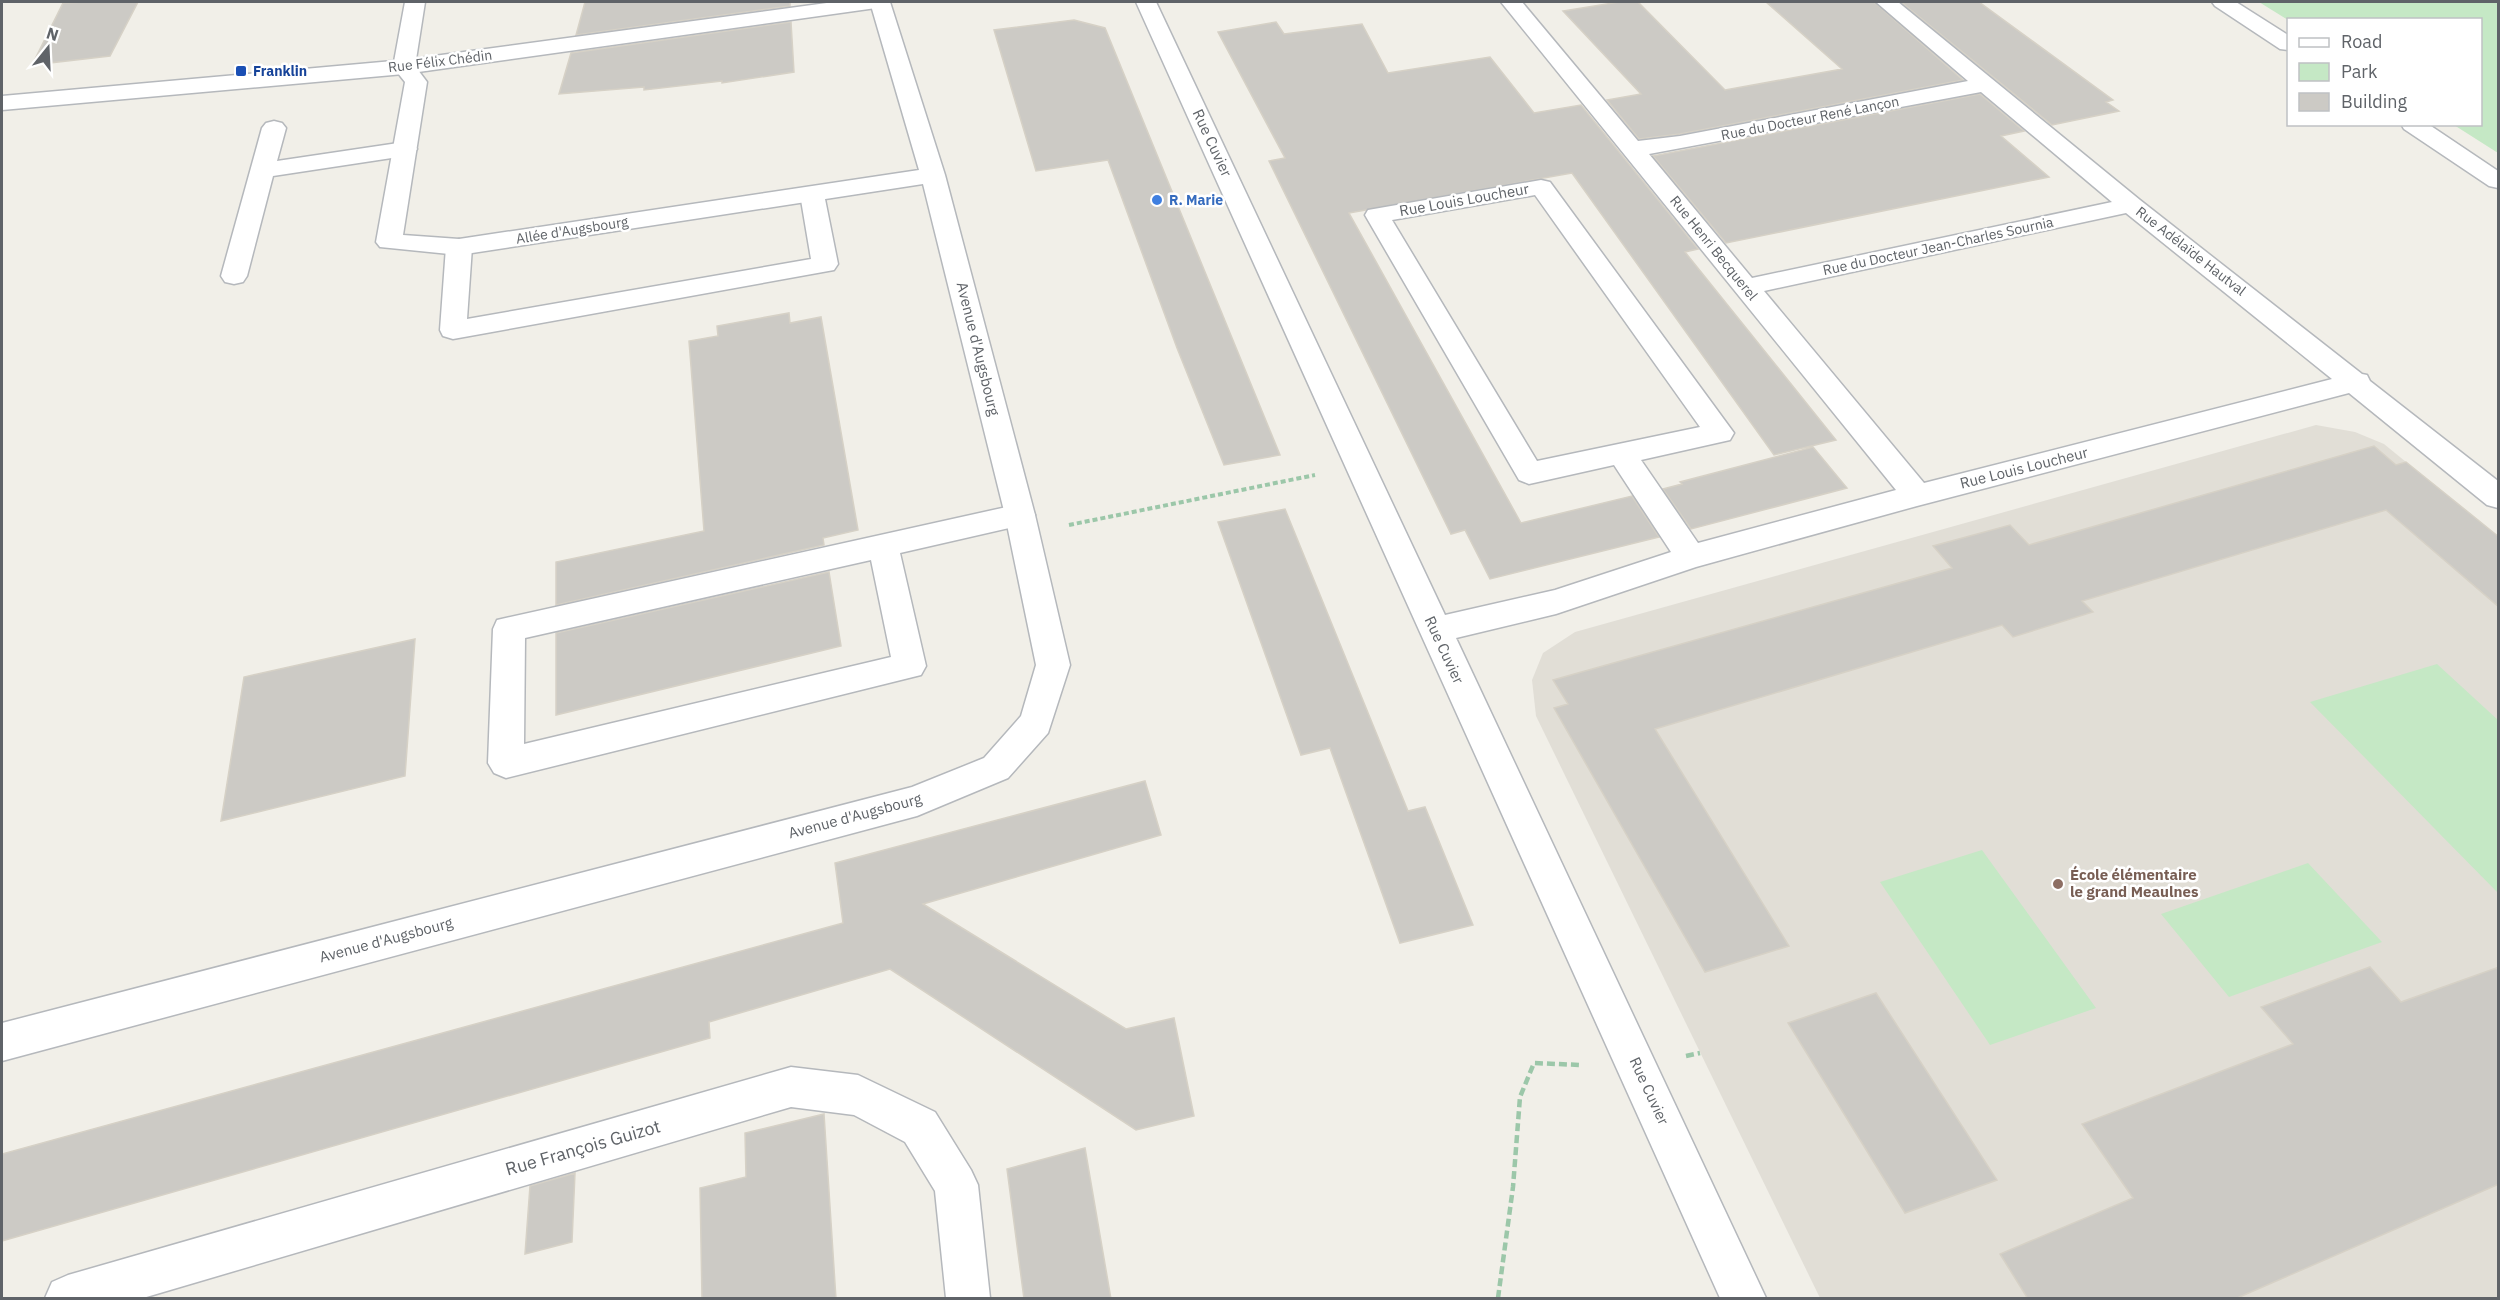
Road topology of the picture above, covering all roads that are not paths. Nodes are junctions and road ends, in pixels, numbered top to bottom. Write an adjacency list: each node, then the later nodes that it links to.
1 (415, 2): 8 (street)
2 (878, 2): 8 (street, Rue Félix Chédin); 16 (street, Avenue d'Augsbourg)
3 (1146, 2): 30 (street, Rue Cuvier)
4 (1511, 2): 14 (street, Rue Henri Becquerel)
5 (1886, 2): 9 (street, Rue Adélaïde Hautval)
6 (2222, 2): 7 (street)
7 (2287, 43)
8 (404, 67): 10 (street, Rue Félix Chédin); 13 (street, Allée d'Augsbourg)
9 (1986, 84): 14 (street, Rue du Docteur René Lançon); 19 (street, Rue Adélaïde Hautval)
10 (2, 103)
11 (2415, 126): 17 (street)
12 (274, 128): 15 (street)
13 (405, 149): 15 (street); 20 (street, Allée d'Augsbourg)
14 (1633, 149): 22 (street, Rue Henri Becquerel)
15 (263, 170): 21 (street)
16 (933, 175): 18 (street, Allée d'Augsbourg); 27 (street, Avenue d'Augsbourg)
17 (2499, 181)
18 (812, 194): 20 (street, Allée d'Augsbourg); 20 (street)
19 (2131, 205): 22 (street, Rue du Docteur Jean-Charles Sournia); 23 (street, Rue Adélaïde Hautval)
20 (459, 247)
21 (234, 276)
22 (1746, 287): 25 (street, Rue Henri Becquerel)
23 (2357, 382): 25 (street, Rue Louis Loucheur); 26 (street, Rue Adélaïde Hautval)
24 (1622, 454): 24 (street, Rue Louis Loucheur); 29 (street)
25 (1917, 495): 29 (street, Rue Louis Loucheur)
26 (2499, 497)
27 (1022, 524): 28 (street); 31 (street, Avenue d'Augsbourg)
28 (884, 545): 28 (street)
29 (1691, 557): 30 (street, Rue Louis Loucheur)
30 (1435, 630): 34 (street, Rue Cuvier)
31 (2, 1042)
32 (68, 1299): 33 (street, Rue François Guizot)
33 (969, 1299)
34 (1743, 1299)

